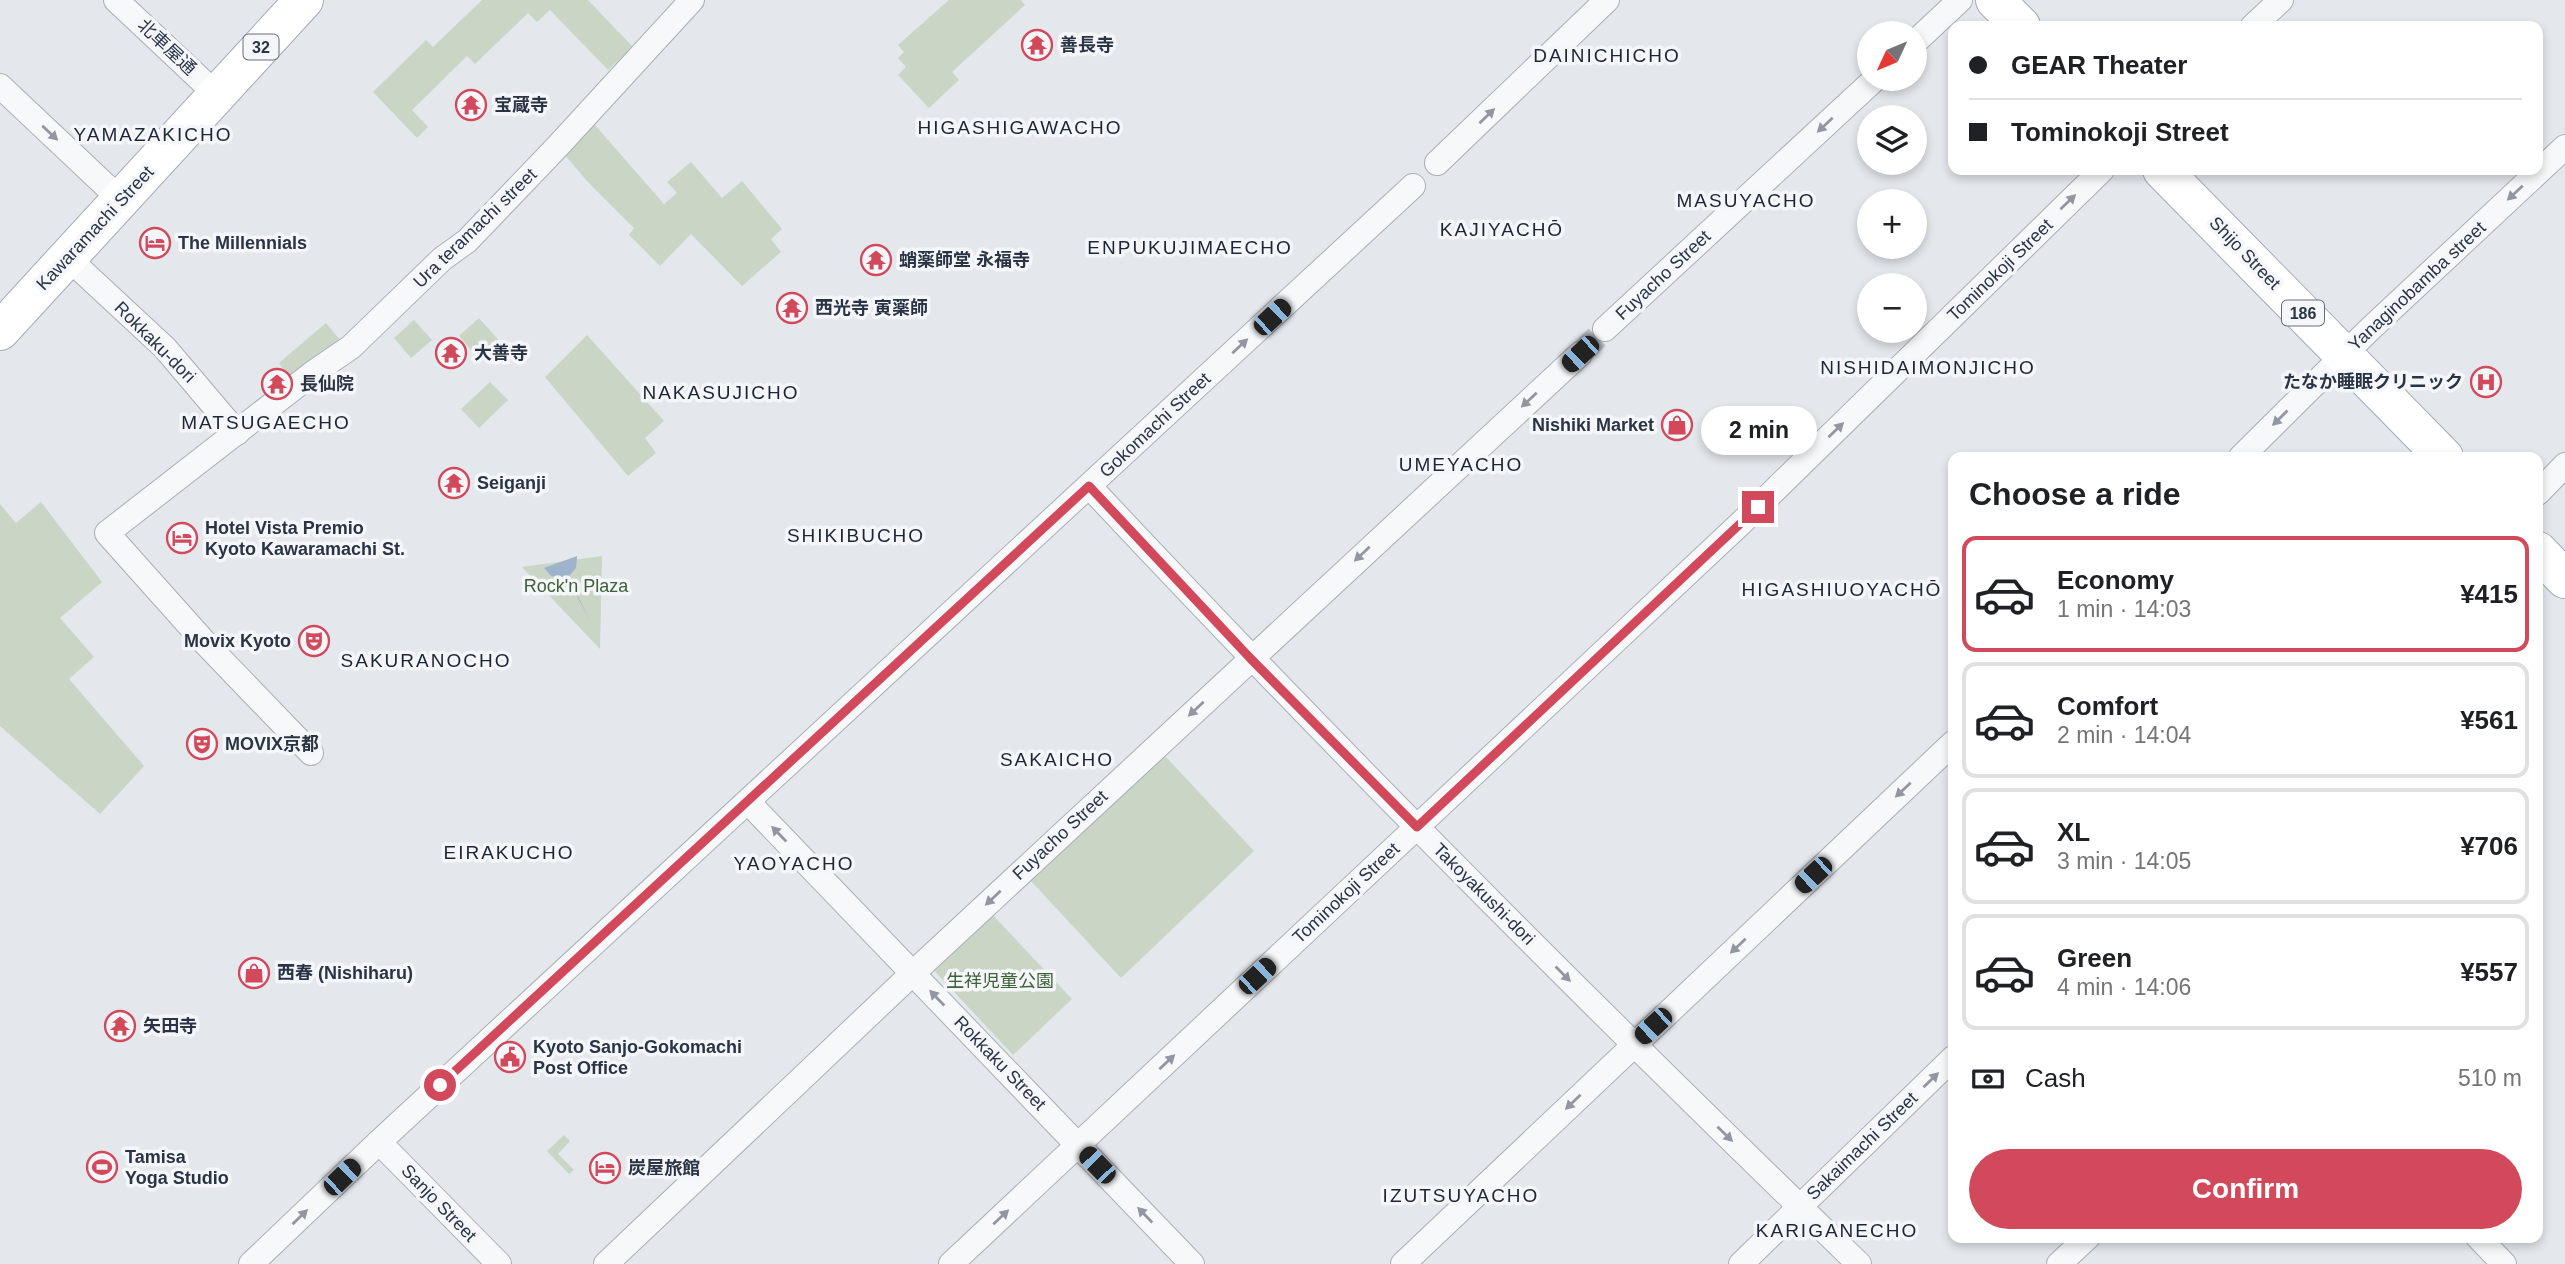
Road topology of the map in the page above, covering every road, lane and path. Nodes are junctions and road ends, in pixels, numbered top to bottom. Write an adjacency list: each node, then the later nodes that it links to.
1 (116, 0): 13 (street, 北車屋通)
2 (304, 0): 13 (main road, Kawaramachi Street / 32)
3 (692, 0): 27 (street, Ura teramachi street)
4 (1607, 0): 15 (street, one-way to 4)
5 (1961, 0): 10 (street)
6 (1995, 0): 8 (main road)
7 (2281, 0): 9 (street)
8 (2016, 21)
9 (2258, 21)
10 (1927, 31)
11 (0, 86): 21 (street, one-way to 21)
12 (1862, 91): 23 (street, Fuyacho Street, one-way to 23)
13 (217, 94): 21 (main road, Kawaramachi Street / 32)
14 (2565, 147): 16 (street, Yanaginobamba street, one-way to 16)
15 (1437, 163)
16 (2543, 168)
17 (2097, 175): 39 (street, Tominokoji Street, one-way to 17)
18 (2167, 175): 26 (main road, Shijo Street / 186)
19 (2535, 175): 26 (street, Yanaginobamba street, one-way to 26)
20 (1413, 186): 31 (street, Gokomachi Street, one-way to 20)
21 (121, 200): 22 (main road, Kawaramachi Street / 32)
22 (68, 258): 24 (main road, Kawaramachi Street / 32); 27 (street, Rokkaku-dori)
23 (1605, 329)
24 (0, 331)
25 (1580, 354): 35 (street, Fuyacho Street, one-way to 35)
26 (2344, 354): 28 (street, Yanaginobamba street, one-way to 28); 29 (main road, Shijo Street / 186)
27 (237, 433): 37 (street, Ura teramachi street)
28 (2246, 452)
29 (2440, 452)
30 (2565, 465): 32 (street)
31 (1089, 486): 35 (street, Takoyakushi-dori); 38 (street, Gokomachi Street)
32 (2543, 488)
33 (2543, 556): 34 (main road)
34 (2565, 579)
35 (1250, 658): 39 (street, Takoyakushi-dori); 40 (street, Fuyacho Street, one-way to 40)
36 (1948, 748): 41 (street, one-way to 41)
37 (311, 753)
38 (748, 802): 40 (street, Rokkaku Street, one-way to 38); 43 (street, Gokomachi Street)
39 (1417, 827): 41 (street, Takoyakushi-dori, one-way to 41); 44 (street, Tominokoji Street, one-way to 39)
40 (913, 972): 44 (street, Rokkaku Street, one-way to 40); 50 (street, Fuyacho Street)
41 (1633, 1045): 45 (street, Takoyakushi-dori, one-way to 45); 53 (street, one-way to 53)
42 (1948, 1063): 45 (street, Sakaimachi Street, one-way to 42)
43 (379, 1142): 48 (street, Gokomachi Street, one-way to 43); 49 (street, Sanjo Street)
44 (1078, 1145): 51 (street, Tominokoji Street, one-way to 44); 52 (street, Rokkaku Street, one-way to 44)
45 (1800, 1207): 54 (street, Sakaimachi Street); 55 (street, Takoyakushi-dori)
46 (2082, 1243): 56 (street)
47 (2484, 1243): 57 (street)
48 (251, 1264)
49 (499, 1264)
50 (606, 1264)
51 (951, 1264)
52 (1192, 1264)
53 (1403, 1264)
54 (1741, 1264)
55 (1859, 1264)
56 (2059, 1264)
57 (2504, 1264)

